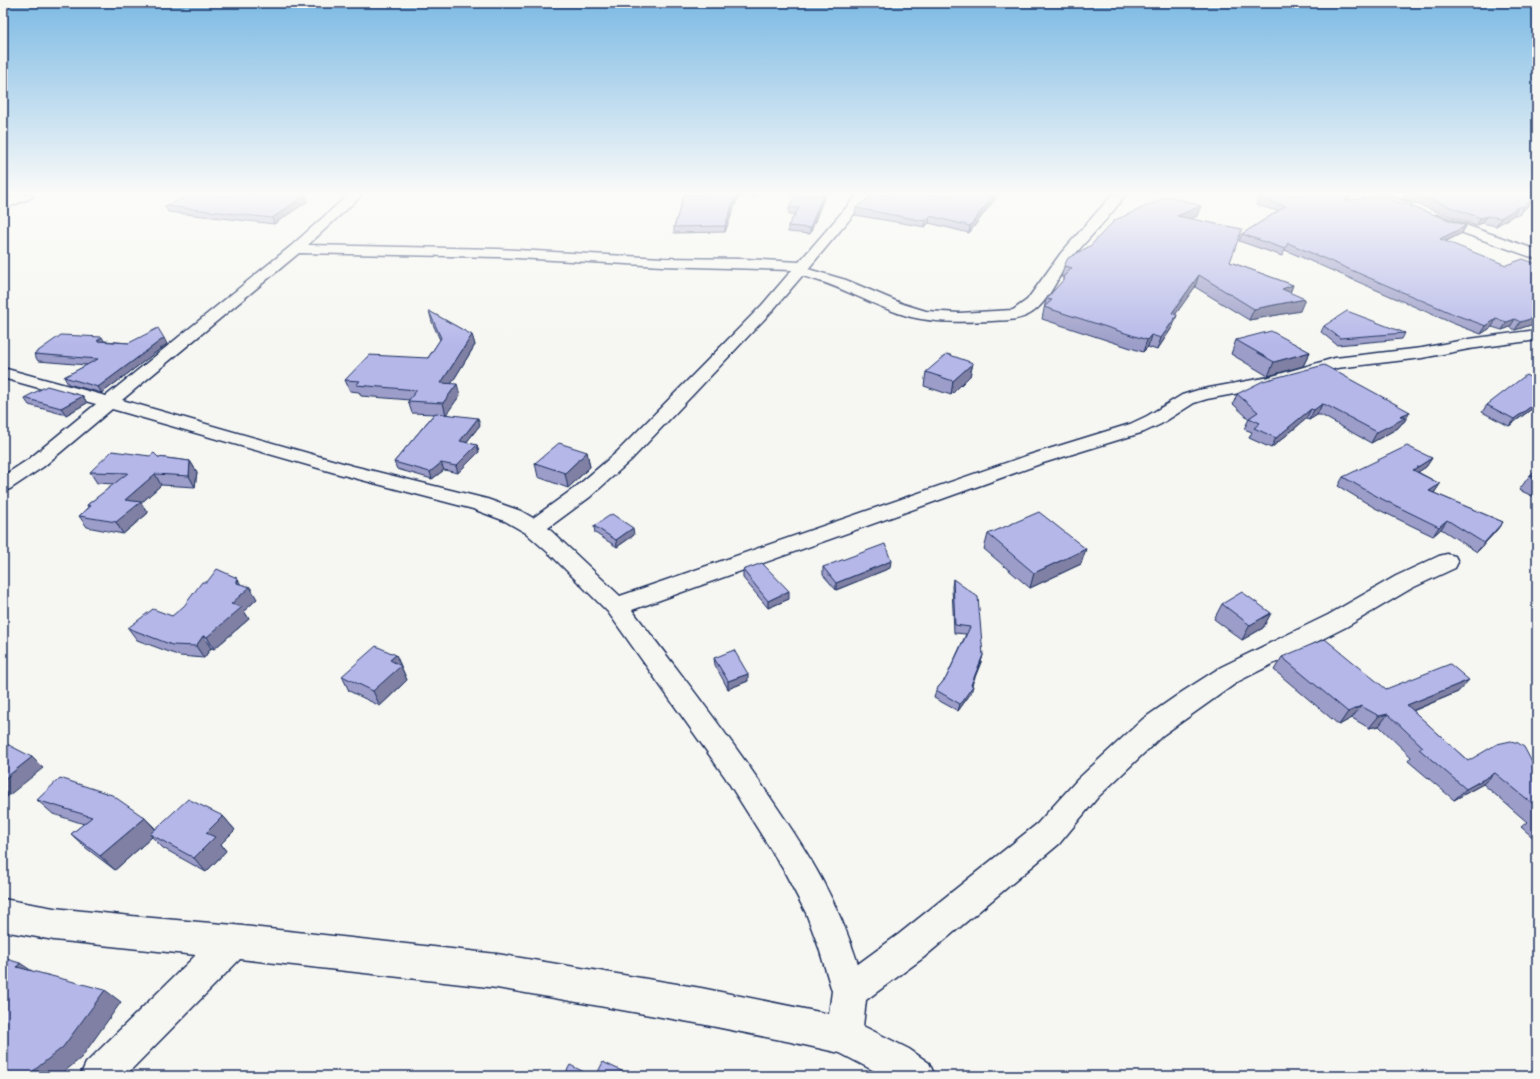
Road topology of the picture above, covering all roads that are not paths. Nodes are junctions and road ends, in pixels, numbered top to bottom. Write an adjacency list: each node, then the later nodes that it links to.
1 (300, 245): 5 (street)
2 (821, 245): 7 (street)
3 (1076, 245): 7 (street)
4 (1511, 245): 6 (street)
5 (296, 249): 7 (street); 10 (street)
6 (1537, 255)
7 (801, 268): 12 (street)
8 (1537, 334): 14 (street)
9 (3, 374): 10 (street)
10 (109, 402): 11 (street); 12 (street)
11 (3, 485)
12 (534, 528): 14 (street)
13 (1447, 562): 17 (street)
14 (616, 606): 17 (street)
15 (3, 915): 16 (street)
16 (234, 942): 18 (street); 19 (street)
17 (849, 991): 18 (street)
18 (844, 1036): 20 (street)
19 (99, 1076)
20 (916, 1076)

